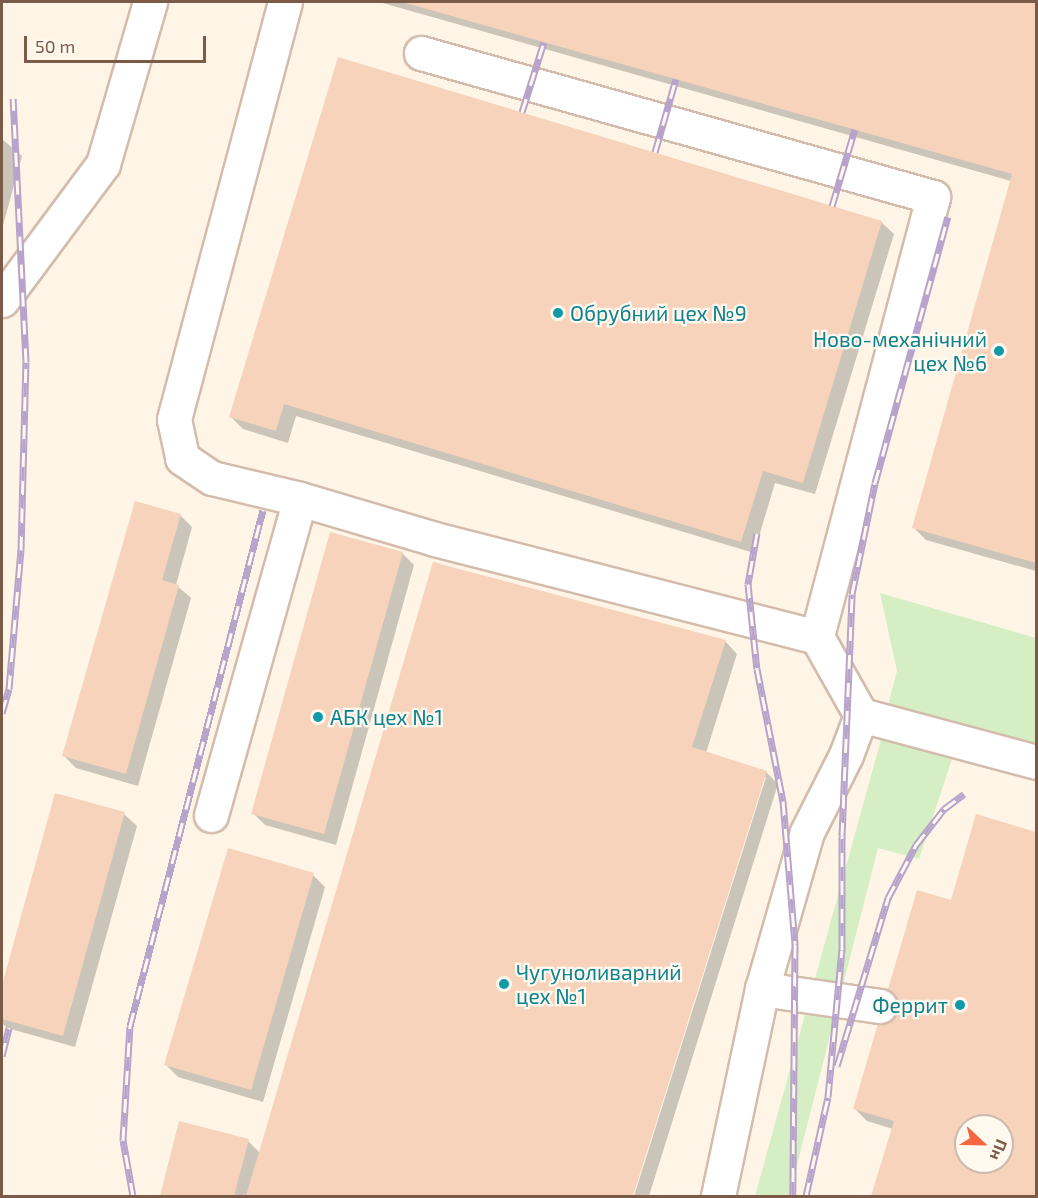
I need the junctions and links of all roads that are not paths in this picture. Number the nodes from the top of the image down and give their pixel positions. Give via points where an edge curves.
1 (150, 2) edge
2 (285, 2) edge
3 (421, 53) dead end
4 (2, 300) edge
5 (300, 498) junction
6 (817, 637) junction
7 (861, 715) junction
8 (1036, 762) edge
9 (211, 814) dead end
10 (762, 989) junction
11 (880, 1006) dead end
12 (718, 1197) edge

1 - 4 lane via 103,164
2 - 5 lane via 174,419 182,458 212,478
3 - 6 lane via 933,197
5 - 6 lane via 435,539
5 - 9 lane
6 - 7 lane
7 - 8 lane
7 - 10 lane via 846,755 807,832
10 - 11 lane
10 - 12 lane

